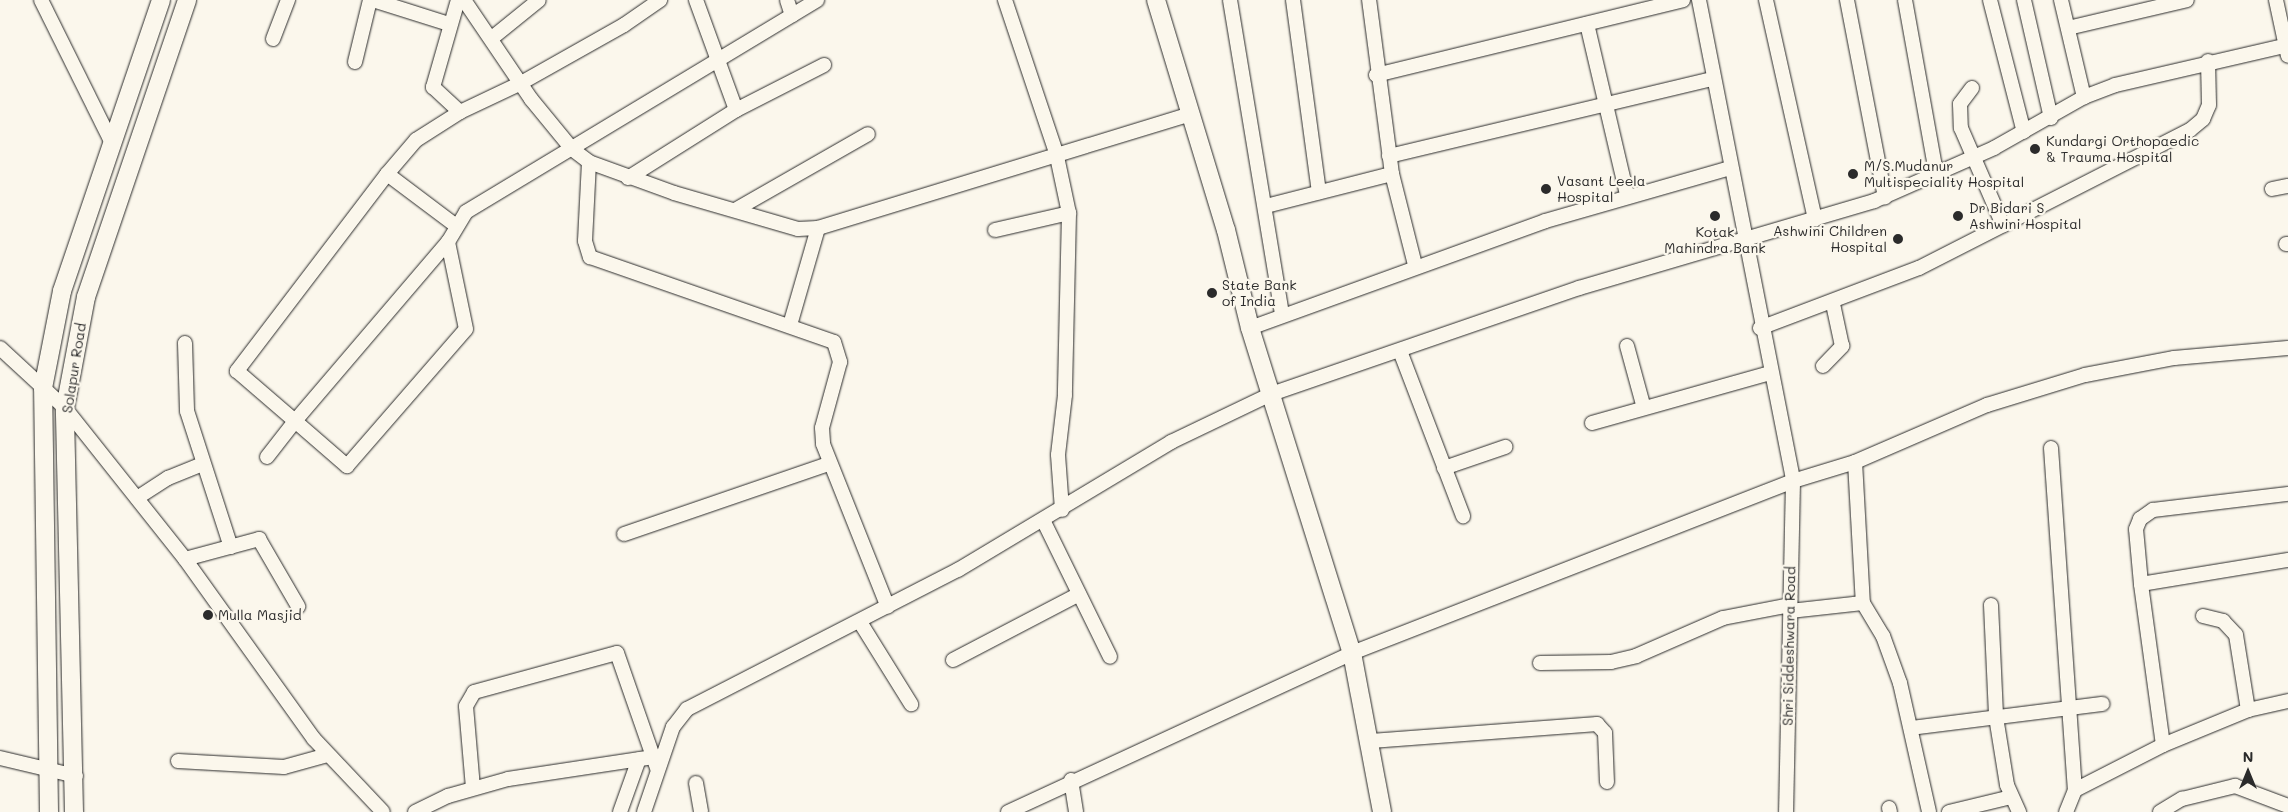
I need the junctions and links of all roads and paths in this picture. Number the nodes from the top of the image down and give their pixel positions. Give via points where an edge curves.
1 (41, 0) edge
2 (161, 0) edge
3 (188, 0) edge
4 (288, 0) edge
5 (371, 0) edge
6 (458, 0) edge
7 (464, 0) edge
8 (539, 0) edge
9 (660, 0) edge
10 (696, 0) edge
11 (787, 0) edge
12 (817, 0) edge
13 (1005, 0) edge
14 (1156, 0) edge
15 (1230, 0) edge
16 (1293, 0) edge
17 (1368, 0) edge
18 (1683, 0) edge
19 (1699, 0) edge
20 (1766, 0) edge
21 (1847, 0) edge
22 (1905, 0) edge
23 (1990, 0) edge
24 (2024, 0) edge
25 (2061, 0) edge
26 (2187, 0) edge
27 (2276, 0) edge
28 (792, 15) junction
29 (449, 24) junction
30 (1587, 24) junction
31 (2068, 28) junction
32 (492, 38) junction
33 (273, 39) dead end
34 (2287, 49) edge
35 (715, 59) junction
36 (2208, 61) junction
37 (355, 62) dead end
38 (824, 65) dead end
39 (1376, 75) junction
40 (1712, 79) junction
41 (521, 83) junction
42 (1972, 88) dead end
43 (2084, 97) junction
44 (1606, 105) junction
45 (736, 110) junction
46 (460, 112) junction
47 (1190, 114) junction
48 (2051, 118) junction
49 (2024, 132) junction
50 (868, 134) dead end
51 (112, 143) junction
52 (572, 149) junction
53 (1056, 152) junction
54 (1389, 156) junction
55 (1971, 158) junction
56 (590, 162) junction
57 (1730, 168) junction
58 (1936, 173) junction
59 (386, 174) junction
60 (1392, 174) junction
61 (628, 178) junction
62 (2288, 186) edge
63 (2272, 189) dead end
64 (1319, 192) junction
65 (1627, 195) junction
66 (1884, 197) junction
67 (1266, 206) junction
68 (735, 210) junction
69 (1069, 213) junction
70 (1815, 220) junction
71 (454, 225) junction
72 (2003, 225) junction
73 (818, 228) junction
74 (995, 230) dead end
75 (1743, 240) junction
76 (448, 242) junction
77 (1415, 265) junction
78 (1833, 304) junction
79 (1282, 315) junction
80 (790, 325) junction
81 (1250, 328) junction
82 (1760, 328) junction
83 (184, 343) dead end
84 (1627, 346) dead end
85 (0, 348) edge
86 (2288, 348) edge
87 (1400, 351) junction
88 (1823, 366) dead end
89 (1770, 373) junction
90 (43, 388) junction
91 (1270, 394) junction
92 (65, 408) junction
93 (1644, 408) junction
94 (295, 421) junction
95 (1592, 423) dead end
96 (1504, 447) dead end
97 (2051, 448) dead end
98 (267, 457) dead end
99 (1855, 462) junction
100 (203, 464) junction
101 (829, 464) junction
102 (1444, 468) junction
103 (1793, 481) junction
104 (2288, 494) edge
105 (137, 498) junction
106 (1062, 510) junction
107 (1463, 516) dead end
108 (1044, 522) junction
109 (624, 534) dead end
110 (231, 547) junction
111 (185, 559) junction
112 (2288, 560) edge
113 (2141, 584) junction
114 (1079, 594) junction
115 (1863, 603) junction
116 (1991, 605) dead end
117 (298, 606) dead end
118 (888, 607) junction
119 (1790, 608) junction
120 (2203, 616) dead end
121 (860, 622) junction
122 (1352, 653) junction
123 (1110, 657) dead end
124 (953, 660) dead end
125 (1540, 663) dead end
126 (2288, 701) edge
127 (911, 704) dead end
128 (2102, 704) dead end
129 (2070, 708) junction
130 (2248, 710) junction
131 (1996, 717) junction
132 (1911, 728) junction
133 (1371, 741) junction
134 (2163, 745) junction
135 (328, 755) junction
136 (0, 758) edge
137 (639, 759) junction
138 (178, 761) dead end
139 (655, 763) junction
140 (51, 773) junction
141 (76, 776) junction
142 (1071, 780) junction
143 (1608, 782) dead end
144 (696, 783) dead end
145 (473, 788) junction
146 (2075, 790) junction
147 (2011, 797) junction
148 (2288, 806) edge
149 (49, 812) edge
150 (74, 812) edge
151 (383, 812) edge
152 (415, 812) edge
153 (620, 812) edge
154 (644, 812) edge
155 (702, 812) edge
156 (1008, 812) edge
157 (1076, 812) edge
158 (1382, 812) edge
159 (1786, 812) edge
160 (1929, 812) edge
161 (1949, 812) edge
162 (2019, 812) edge
163 (2066, 812) edge
164 (2160, 812) edge

1 - 51 street
2 - 51 main road, Solapur Road
3 - 92 main road, Solapur Road via 86,297
4 - 33 street
5 - 29 street
5 - 37 street
6 - 29 street
7 - 32 street
8 - 32 street
9 - 41 street via 624,26
10 - 35 street
11 - 28 street
12 - 28 street
13 - 53 street
14 - 47 main road
15 - 67 street
16 - 64 street
17 - 39 street
18 - 30 street
19 - 40 street, Shri Siddeshwara Road
20 - 70 street
21 - 66 street
22 - 58 street
23 - 49 street
24 - 48 street
25 - 31 street
26 - 31 street
27 - 34 street
28 - 35 street
29 - 46 street via 434,87
30 - 39 street
30 - 44 street
31 - 43 street
32 - 41 street
34 - 36 street
35 - 45 street
35 - 52 street
36 - 43 street via 2154,73
36 - 72 street via 2208,105 2203,119 2190,130
38 - 45 street
39 - 54 street
40 - 44 street
40 - 57 street, Shri Siddeshwara Road
41 - 46 street
41 - 52 street
42 - 55 street via 1962,99 1959,115
43 - 48 street
44 - 54 street
44 - 65 street
45 - 61 street
46 - 59 street via 416,140
47 - 53 street
47 - 81 main road
48 - 49 street
49 - 55 street
50 - 68 street
51 - 90 main road, Solapur Road via 62,291
52 - 56 street
52 - 71 street via 473,207
53 - 69 street
53 - 73 street
54 - 60 street
55 - 58 street
55 - 72 street
56 - 61 street
56 - 80 street via 585,241 590,258
57 - 65 street
57 - 75 street, Shri Siddeshwara Road
58 - 66 street
59 - 71 street
59 - 94 street via 237,371
60 - 64 street
60 - 77 street
61 - 68 street
62 - 63 street
64 - 67 street
65 - 77 street
66 - 70 street
67 - 79 street
68 - 73 street via 798,229
69 - 74 street
69 - 106 street via 1065,394 1058,455
70 - 75 street
71 - 76 street
72 - 78 street via 1919,268
73 - 80 street
75 - 82 street, Shri Siddeshwara Road
75 - 87 street via 1579,288
76 - 94 street
76 - 94 street via 466,329 347,466
77 - 79 street
78 - 82 street
78 - 88 street via 1842,346
79 - 81 street
80 - 101 street via 826,336 838,350 840,362 822,428
81 - 91 main road
82 - 89 street, Shri Siddeshwara Road
83 - 100 street via 187,411
84 - 93 street
85 - 90 street
86 - 99 street via 2174,358 2085,375 1987,405
87 - 91 street
87 - 102 street
89 - 93 street
89 - 103 street, Shri Siddeshwara Road
90 - 92 street
90 - 140 main road, Solapur Road
91 - 106 street via 1171,442
91 - 122 main road
92 - 105 street
92 - 141 main road, Solapur Road
93 - 95 street
94 - 98 street
96 - 102 street
97 - 129 street
99 - 103 street
99 - 115 street
100 - 105 street via 168,478
100 - 110 street
101 - 109 street
101 - 118 street
102 - 107 street
103 - 119 street, Shri Siddeshwara Road
103 - 122 street
104 - 113 street via 2145,514 2136,529
105 - 111 street
106 - 108 street
108 - 114 street
108 - 118 street
110 - 111 street
110 - 117 street via 259,539
111 - 135 street
112 - 113 street
113 - 134 street
114 - 123 street
114 - 124 street
115 - 119 street
115 - 132 street via 1883,636
116 - 131 street
118 - 121 street
119 - 125 street via 1723,618 1636,656 1611,662
119 - 159 street, Shri Siddeshwara Road
120 - 130 street via 2223,621 2236,635
121 - 127 street
121 - 139 street via 687,709 673,727
122 - 133 main road
122 - 142 street
126 - 130 street
128 - 129 street
129 - 131 street
129 - 146 street
130 - 134 street
131 - 132 street
131 - 147 street
132 - 160 street
133 - 143 street via 1597,724 1605,734
133 - 158 main road
134 - 146 street
135 - 138 street via 284,767
135 - 151 street
136 - 140 street
137 - 139 street
137 - 145 street
137 - 153 street
139 - 145 street via 617,653 474,692 466,706
139 - 154 street
140 - 141 street
140 - 149 main road, Solapur Road
141 - 150 main road, Solapur Road
142 - 156 street
142 - 157 street
144 - 155 street
145 - 152 street
146 - 163 street
147 - 161 street
147 - 162 street
148 - 164 street via 2236,786 2182,799

